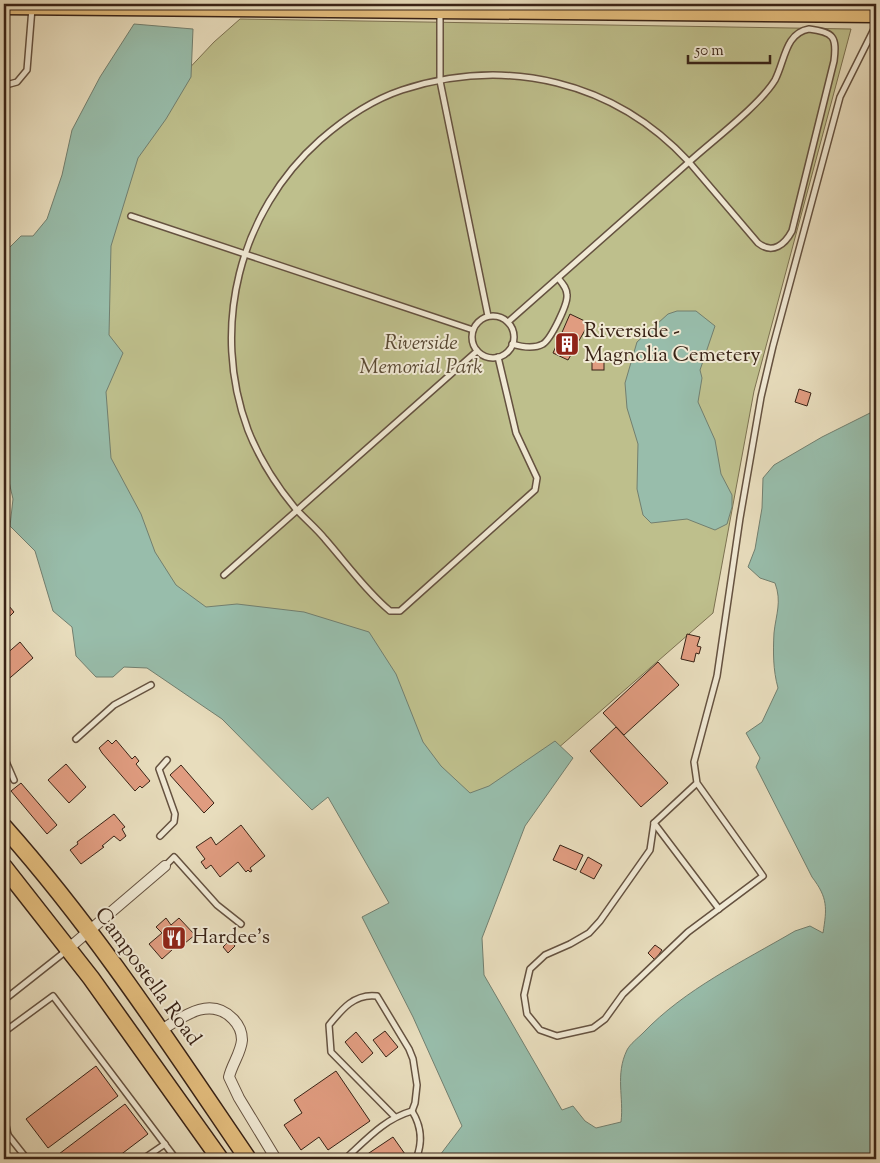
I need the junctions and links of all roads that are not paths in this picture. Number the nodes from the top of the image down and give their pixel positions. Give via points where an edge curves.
1 (32, 4) edge
2 (4, 6) edge
3 (363, 7) edge
4 (491, 7) edge
5 (618, 8) edge
6 (440, 11) junction
7 (876, 14) edge
8 (876, 25) edge
9 (440, 81) junction
10 (6, 85) dead end
11 (689, 162) junction
12 (131, 216) dead end
13 (244, 254) junction
14 (558, 278) junction
15 (488, 316) junction
16 (508, 322) junction
17 (472, 330) junction
18 (512, 344) junction
19 (477, 350) junction
20 (498, 357) junction
21 (297, 511) junction
22 (224, 575) dead end
23 (151, 685) dead end
24 (76, 740) dead end
25 (4, 757) edge
26 (167, 760) dead end
27 (14, 780) dead end
28 (698, 783) junction
29 (654, 823) junction
30 (4, 826) edge
31 (160, 836) dead end
32 (165, 866) joint
33 (4, 867) edge
34 (719, 909) junction
35 (241, 924) dead end
36 (89, 931) junction
37 (69, 948) junction
38 (4, 1000) edge
39 (160, 1031) junction
40 (4, 1032) edge
41 (412, 1111) junction
42 (4, 1116) edge
43 (394, 1116) junction
44 (8, 1135) junction
45 (4, 1142) edge
46 (165, 1144) junction
47 (27, 1159) edge
48 (143, 1159) edge
49 (176, 1159) edge
50 (220, 1159) edge
51 (248, 1159) edge
52 (276, 1159) edge
53 (345, 1159) edge
54 (416, 1159) edge

1 - 2 main road
1 - 3 main road
1 - 10 lane via 27,70 17,82
3 - 6 main road
4 - 5 main road
4 - 6 main road
5 - 7 main road
6 - 9 lane
8 - 28 lane via 840,97 763,388 717,676 694,762
9 - 11 lane via 497,75 565,84 637,117
9 - 13 lane via 401,90 378,101 351,116 323,138 300,159 276,190 262,212
9 - 15 lane
11 - 11 lane via 763,95 782,67 796,32 820,30 834,39 834,61 792,231 786,241 773,249 761,246
11 - 14 lane
12 - 13 lane
13 - 17 lane
13 - 21 lane via 235,292 231,348 239,400 258,453
14 - 16 lane
14 - 18 lane via 568,293 551,336 542,345
15 - 16 lane
15 - 17 lane
16 - 18 lane via 514,333
17 - 19 lane
18 - 20 lane
19 - 20 lane via 486,357
19 - 21 lane
20 - 21 lane via 516,433 537,478 536,490 400,611 388,609
21 - 22 lane
23 - 24 lane via 114,705
25 - 27 lane
26 - 31 lane via 159,769 174,822
28 - 29 lane
28 - 34 lane via 763,876
29 - 34 lane
29 - 34 lane via 650,850 600,921 589,933 545,955 530,969 524,995 527,1014 540,1030 556,1036 593,1028 605,1019 623,994 651,966
30 - 36 main road, Campostella Road
32 - 35 lane via 174,857 217,905
32 - 36 street
33 - 37 main road
36 - 37 street
36 - 39 main road, Campostella Road
37 - 38 lane
37 - 50 main road
39 - 51 main road, Campostella Road
39 - 52 street via 187,1014 210,1007 222,1010 237,1023 242,1040 230,1076 238,1098
40 - 46 lane via 53,996
41 - 43 lane
41 - 43 lane via 417,1085 409,1049 377,996 367,995 348,1005 329,1025 331,1052
41 - 54 lane via 421,1132 421,1146
42 - 44 lane
43 - 53 lane
44 - 45 lane
44 - 47 lane
46 - 48 lane
46 - 49 lane

